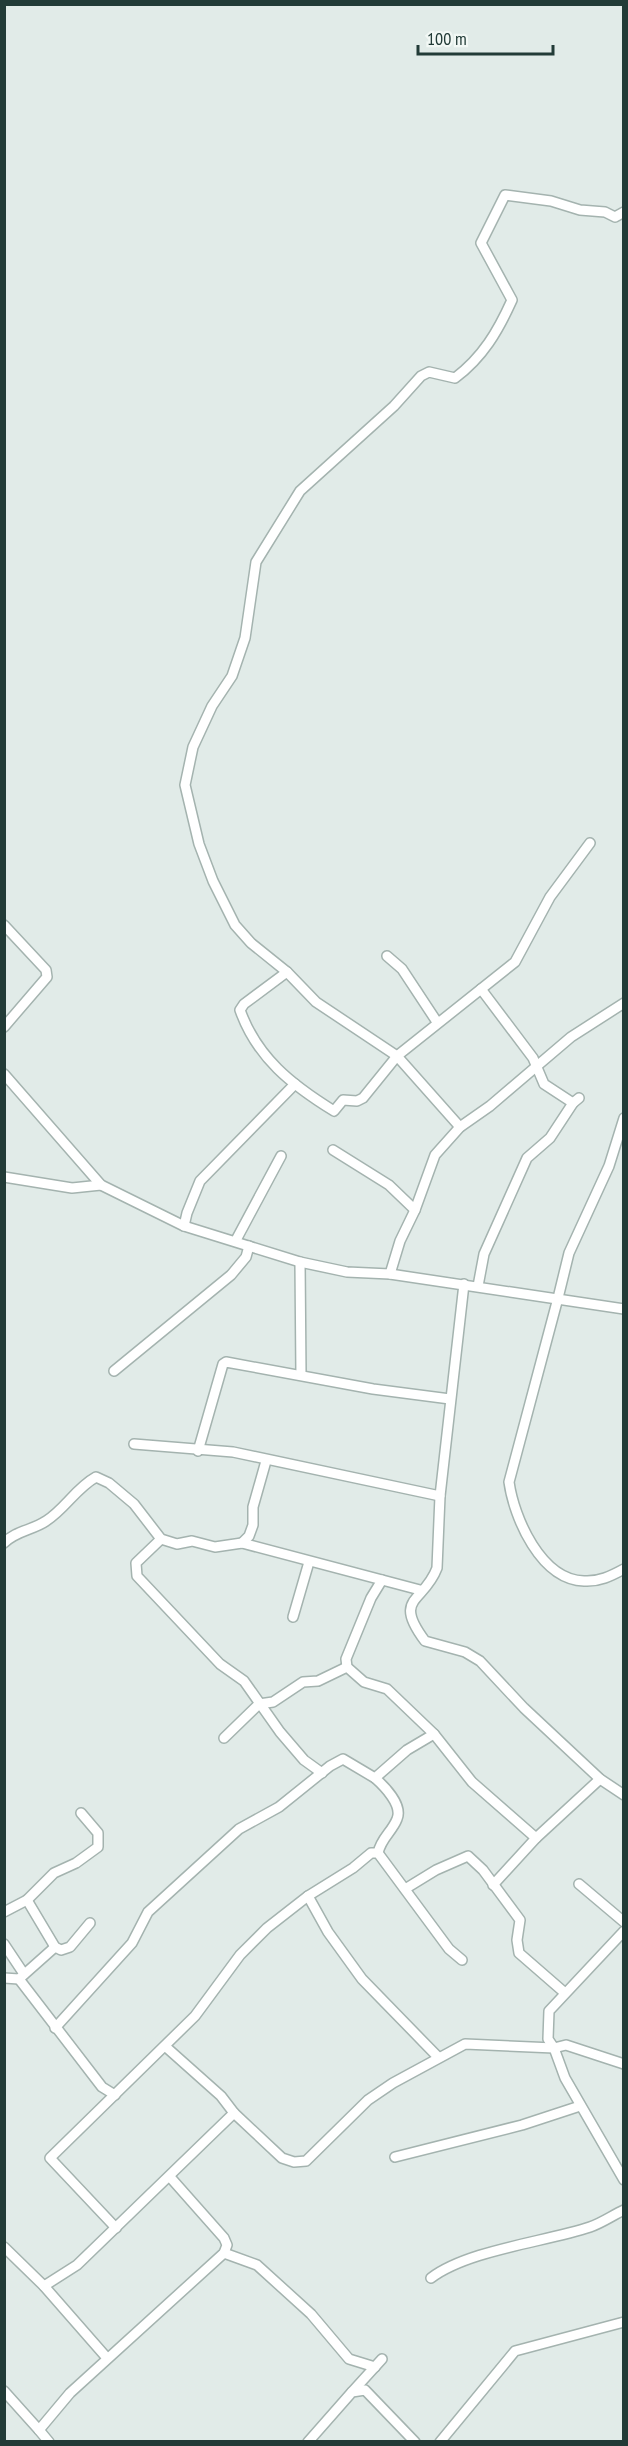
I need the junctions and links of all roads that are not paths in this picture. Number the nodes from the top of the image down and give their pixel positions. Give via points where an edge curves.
1 (624, 212) edge
2 (590, 843) dead end
3 (4, 925) edge
4 (387, 956) dead end
5 (287, 972) junction
6 (481, 989) junction
7 (624, 1003) edge
8 (437, 1022) junction
9 (4, 1027) edge
10 (397, 1056) junction
11 (537, 1068) junction
12 (4, 1074) edge
13 (295, 1084) junction
14 (624, 1118) edge
15 (460, 1127) junction
16 (333, 1150) dead end
17 (281, 1156) dead end
18 (4, 1177) edge
19 (100, 1185) junction
20 (415, 1210) junction
21 (184, 1226) junction
22 (236, 1240) junction
23 (249, 1246) junction
24 (300, 1262) junction
25 (390, 1274) junction
26 (464, 1284) junction
27 (478, 1286) junction
28 (558, 1298) junction
29 (624, 1309) edge
30 (114, 1371) dead end
31 (301, 1375) junction
32 (450, 1399) junction
33 (134, 1444) dead end
34 (198, 1451) junction
35 (266, 1461) junction
36 (440, 1496) junction
37 (160, 1539) junction
38 (4, 1543) edge
39 (242, 1543) junction
40 (309, 1562) junction
41 (624, 1569) edge
42 (382, 1580) junction
43 (420, 1590) junction
44 (293, 1617) dead end
45 (347, 1667) junction
46 (259, 1704) junction
47 (434, 1734) junction
48 (224, 1738) dead end
49 (322, 1773) junction
50 (375, 1778) junction
51 (600, 1779) junction
52 (624, 1795) edge
53 (81, 1813) dead end
54 (536, 1838) junction
55 (378, 1853) junction
56 (579, 1884) dead end
57 (493, 1885) junction
58 (405, 1889) junction
59 (308, 1896) junction
60 (27, 1899) junction
61 (4, 1912) edge
62 (624, 1922) edge
63 (90, 1923) dead end
64 (624, 1931) edge
65 (4, 1944) edge
66 (55, 1947) junction
67 (462, 1960) dead end
68 (22, 1976) junction
69 (4, 1978) edge
70 (566, 1993) junction
71 (55, 2028) junction
72 (166, 2047) junction
73 (554, 2048) junction
74 (438, 2057) junction
75 (624, 2064) edge
76 (115, 2095) junction
77 (580, 2106) junction
78 (234, 2114) junction
79 (395, 2157) dead end
80 (170, 2177) junction
81 (624, 2180) edge
82 (624, 2210) edge
83 (116, 2228) junction
84 (4, 2247) edge
85 (224, 2253) junction
86 (431, 2278) dead end
87 (44, 2286) junction
88 (624, 2322) edge
89 (107, 2358) junction
90 (4, 2391) edge
91 (352, 2392) junction
92 (39, 2430) junction
93 (49, 2442) edge
94 (308, 2442) edge
95 (415, 2442) edge
96 (440, 2442) edge

1 - 5 street via 615,217 551,201 505,195 480,243 512,300 490,344 455,378 429,372 414,382 394,406 300,491 256,562 245,638 232,676 212,706 193,747 185,785 199,844 236,925 250,943
2 - 6 street via 550,897 515,962
3 - 9 street via 46,970 47,977
4 - 8 street via 402,969
5 - 10 street via 316,1002
5 - 13 street via 240,1010 261,1054
6 - 8 street
6 - 11 street
7 - 11 street via 571,1037
8 - 10 street
10 - 13 street via 363,1098 343,1100 334,1111
10 - 15 street
11 - 15 street
11 - 27 street via 544,1084 576,1101 550,1138 527,1158 484,1254
12 - 19 street
13 - 21 street via 200,1181
14 - 28 street via 609,1166 569,1253
15 - 20 street via 435,1155
16 - 20 street via 389,1185
17 - 22 street
18 - 19 street via 72,1188
19 - 21 street
20 - 25 street
21 - 22 street
22 - 23 street
23 - 24 street
23 - 30 street via 246,1257 231,1275
24 - 25 street via 346,1272
24 - 31 street
25 - 26 street
26 - 27 street
26 - 32 street
27 - 28 street
28 - 29 street
28 - 41 street via 509,1482 512,1504 540,1555 562,1574 573,1580 600,1580
31 - 32 street
31 - 34 street via 224,1362
32 - 36 street
33 - 34 street
34 - 35 street via 233,1452
35 - 36 street via 302,1465
35 - 39 street via 253,1507 253,1525
36 - 43 street via 437,1568
37 - 38 street via 134,1504 96,1477 44,1523
37 - 39 street via 215,1547
37 - 46 street via 136,1563 137,1576 220,1664 244,1682
39 - 40 street
40 - 42 street
40 - 44 street
42 - 43 street
42 - 45 street via 350,1648
43 - 51 street via 411,1604 410,1615 425,1641 465,1652 480,1661
45 - 46 street via 318,1681 303,1682 273,1702
45 - 47 street via 364,1682 387,1689
46 - 48 street
46 - 49 street via 304,1760
47 - 50 street via 406,1750
47 - 54 street via 472,1782
49 - 50 street via 343,1760
49 - 71 street via 279,1807 239,1828 148,1912 132,1943
50 - 55 street via 398,1811 398,1819 380,1842
51 - 52 street
51 - 54 street
53 - 60 street via 98,1833 98,1847 54,1873
54 - 57 street
55 - 58 street
55 - 59 street via 371,1853
56 - 62 street
57 - 58 street via 468,1856
57 - 70 street via 520,1920 519,1953
58 - 67 street via 449,1949
59 - 72 street via 240,1955 195,2016
59 - 74 street via 362,1979
60 - 61 street
60 - 66 street
63 - 66 street via 70,1947
64 - 70 street
65 - 68 street
66 - 68 street
68 - 69 street
68 - 71 street
70 - 73 street via 549,2011 548,2039
71 - 76 street via 107,2093
72 - 76 street
72 - 78 street via 221,2096
73 - 74 street via 465,2044
73 - 75 street via 566,2045
73 - 77 street
74 - 78 street via 368,2100 306,2161 282,2158
76 - 83 street via 50,2158
77 - 79 street
77 - 81 street
78 - 80 street
80 - 83 street
80 - 85 street via 224,2238
82 - 86 street via 591,2226 441,2270
83 - 87 street via 77,2265
84 - 87 street
85 - 89 street
85 - 91 street via 257,2265 311,2314 349,2359 378,2363
87 - 89 street
88 - 96 street via 515,2351
89 - 92 street
90 - 92 street
91 - 94 street
91 - 95 street via 365,2390
92 - 93 street

